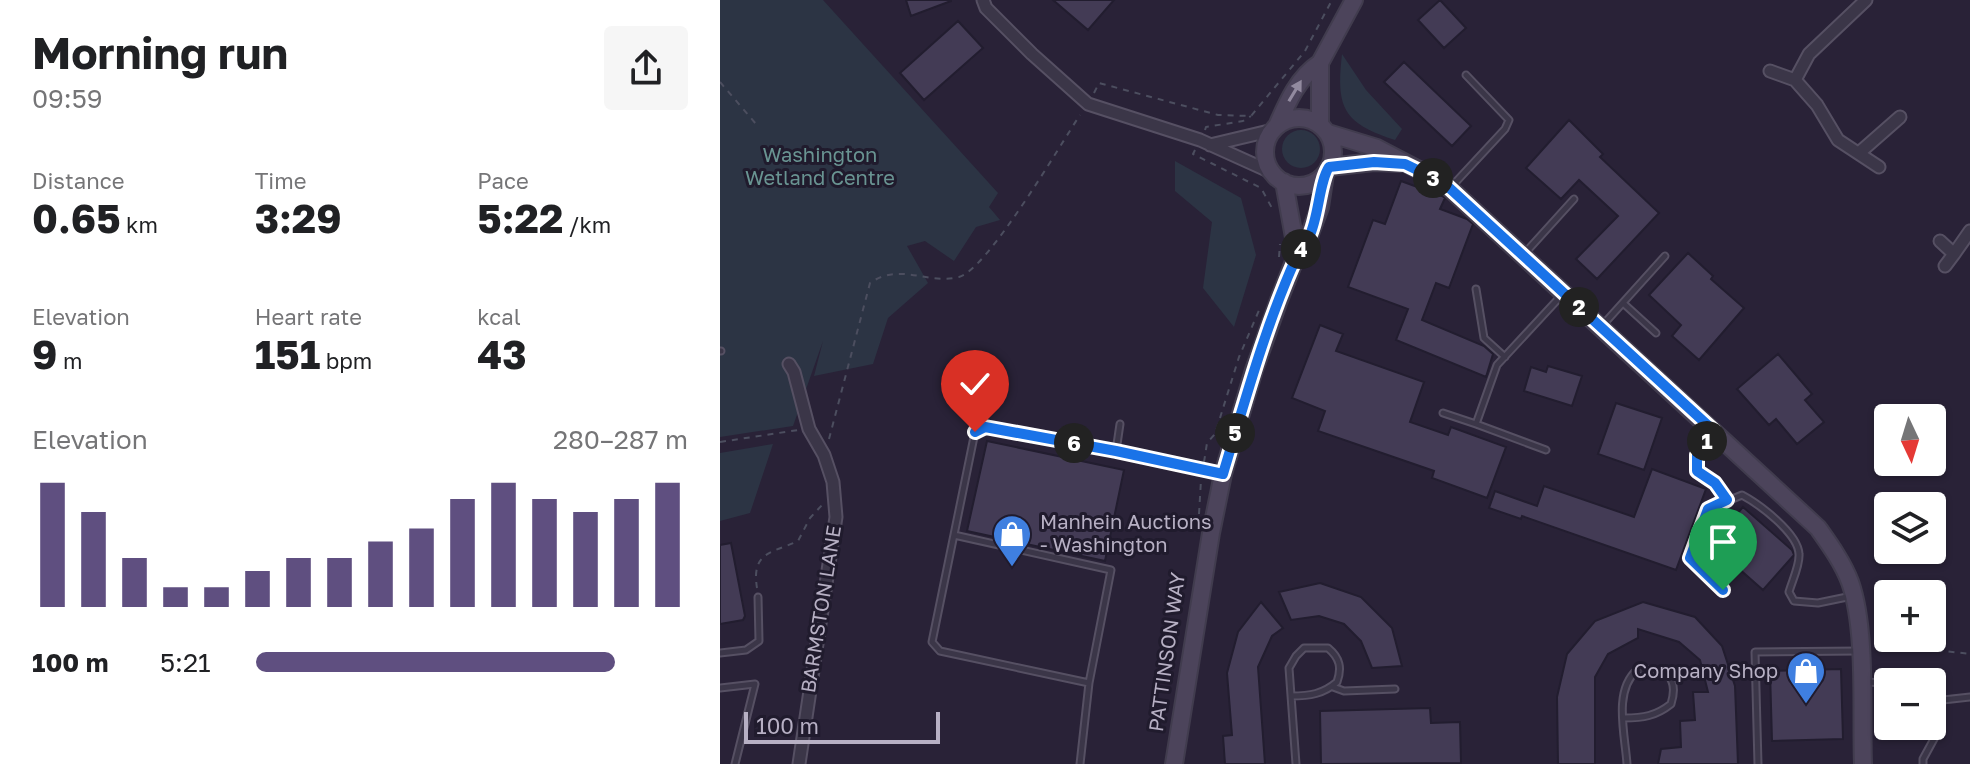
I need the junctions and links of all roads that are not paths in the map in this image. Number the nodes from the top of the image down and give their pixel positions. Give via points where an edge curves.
1 (983, 0) edge
2 (1354, 0) edge
3 (1866, 0) edge
4 (1320, 63) junction
5 (1770, 71) dead end
6 (1466, 75) dead end
7 (1795, 80) junction
8 (1900, 117) dead end
9 (1275, 128) junction
10 (1324, 129) junction
11 (1205, 143) junction
12 (1859, 153) junction
13 (1405, 164) junction
14 (1879, 167) dead end
15 (1327, 171) junction
16 (1278, 177) junction
17 (1450, 188) junction
18 (1574, 199) dead end
19 (1970, 231) edge
20 (1940, 241) dead end
21 (1297, 254) junction
22 (1954, 254) junction
23 (1523, 256) junction
24 (1665, 256) dead end
25 (1945, 266) dead end
26 (1476, 289) dead end
27 (1564, 293) junction
28 (1623, 303) junction
29 (1601, 327) junction
30 (1656, 333) dead end
31 (1505, 357) junction
32 (789, 364) dead end
33 (1443, 413) dead end
34 (1120, 424) dead end
35 (1476, 424) junction
36 (1714, 431) junction
37 (1546, 450) dead end
38 (1116, 451) junction
39 (1223, 474) junction
40 (1727, 500) junction
41 (954, 535) junction
42 (1723, 590) dead end
43 (1853, 596) junction
44 (758, 597) road end
45 (1860, 647) junction
46 (720, 653) edge
47 (1860, 682) junction
48 (1874, 682) edge
49 (1089, 683) junction
50 (1333, 686) junction
51 (720, 688) edge
52 (1395, 689) dead end
53 (1291, 696) junction
54 (1970, 697) edge
55 (1946, 699) edge
56 (1624, 718) junction
57 (1933, 740) edge
58 (735, 764) edge
59 (799, 764) edge
60 (1080, 764) edge
61 (1174, 764) edge
62 (1296, 764) edge
63 (1627, 764) edge
64 (1758, 764) edge
65 (1863, 764) edge
66 (1923, 764) edge

1 - 11 street via 1088,104
2 - 4 street
3 - 7 street via 1809,54
9 -> 4 street via 1308,71
4 - 10 street
5 - 7 street
6 - 17 lane via 1509,120
7 - 12 street via 1838,140
8 - 12 street
9 - 10 street via 1298,118
9 - 11 street
9 - 16 street via 1265,151
10 - 13 street
10 - 15 street via 1333,150
11 - 16 street
12 - 14 street
13 - 15 street via 1374,162
13 - 17 street
15 - 16 street via 1306,185
15 - 21 street via 1320,207
16 - 21 street
17 - 23 street
18 - 23 lane
19 - 22 street
20 - 22 street
21 - 39 street
22 - 25 street
23 - 27 street
24 - 28 lane
26 - 31 lane via 1484,338
27 - 29 street
27 - 31 lane
28 - 29 lane
28 - 30 lane
29 - 36 street
31 - 35 lane via 1497,365
32 - 59 street, BARMSTON LANE via 833,482 836,517
33 - 35 lane
34 - 38 lane
35 - 37 lane
36 - 40 lane via 1697,455 1697,471
36 - 43 street via 1818,528 1837,556
38 - 39 lane
38 - 41 lane via 980,428
39 - 61 street
40 - 42 lane via 1708,509 1690,558
40 - 43 lane via 1742,495 1758,503 1793,538 1799,555 1789,592 1794,601 1818,603
41 - 49 lane via 932,642 940,651
41 - 49 lane via 1111,570
43 - 45 street
44 - 46 lane via 759,641 746,650
45 - 47 street
45 - 64 lane via 1755,652
47 - 48 lane
47 - 65 street
49 - 60 lane
50 - 52 lane via 1344,691
50 - 53 lane via 1312,696
50 - 53 lane via 1341,673 1335,654 1328,648 1304,648 1289,668
51 - 58 lane via 755,684
53 - 62 lane
54 - 55 lane
56 - 56 lane via 1623,690 1629,677 1649,668 1669,675 1671,704 1645,718
56 - 63 lane
57 - 66 lane

